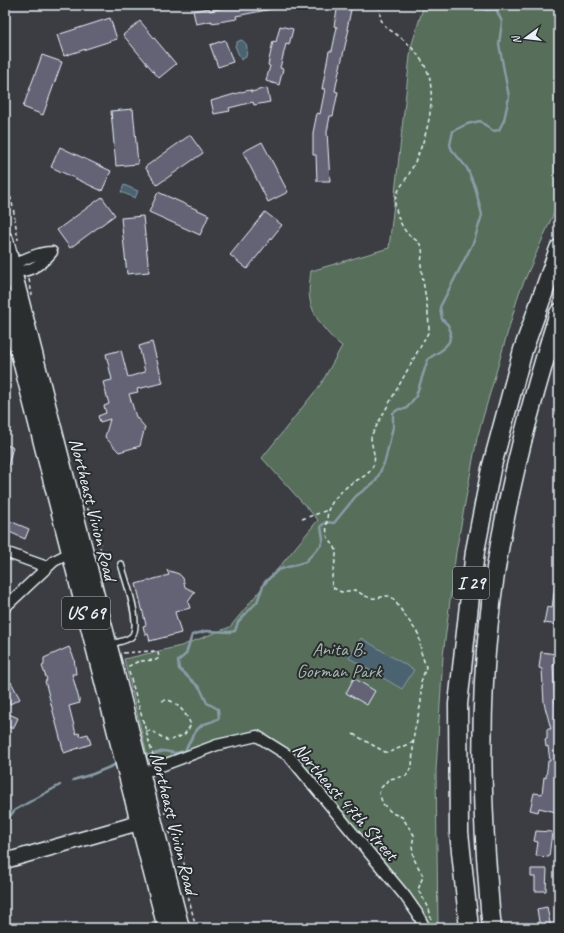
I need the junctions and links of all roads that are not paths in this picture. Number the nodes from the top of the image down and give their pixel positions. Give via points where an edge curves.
1 (5, 240) edge
2 (559, 249) edge
3 (9, 270) edge
4 (5, 298) edge
5 (559, 313) edge
6 (16, 339) junction
7 (33, 350) junction
8 (77, 551) junction
9 (5, 552) edge
10 (121, 564) dead end
11 (47, 567) junction
12 (5, 607) edge
13 (108, 647) junction
14 (135, 776) junction
15 (153, 819) junction
16 (5, 861) edge
17 (428, 925) edge
18 (166, 928) edge
19 (181, 928) edge
20 (468, 928) edge
21 (492, 928) edge

1 - 3 main road, Northeast Vivion Road / US 69
2 - 20 highway, I 29 via 523,350 491,469 475,552 458,704 459,832
3 - 7 main road, Northeast Vivion Road / US 69
4 - 6 main road, Northeast Vivion Road / US 69
5 - 21 highway, I 29 via 540,371 518,457 500,545 489,621 482,709 482,763
6 - 7 main road
6 - 8 main road, Northeast Vivion Road / US 69
7 - 8 main road, Northeast Vivion Road / US 69
8 - 11 street
8 - 13 main road, Northeast Vivion Road / US 69
9 - 11 street
10 - 13 lane via 136,621 135,631 128,639
11 - 12 street
13 - 14 main road, Northeast Vivion Road / US 69
14 - 15 main road, Northeast Vivion Road / US 69
14 - 17 street, Northeast 47th Street via 156,765 217,745 257,736 289,756
15 - 16 street
15 - 18 main road, Northeast Vivion Road / US 69
15 - 19 main road, Northeast Vivion Road / US 69

